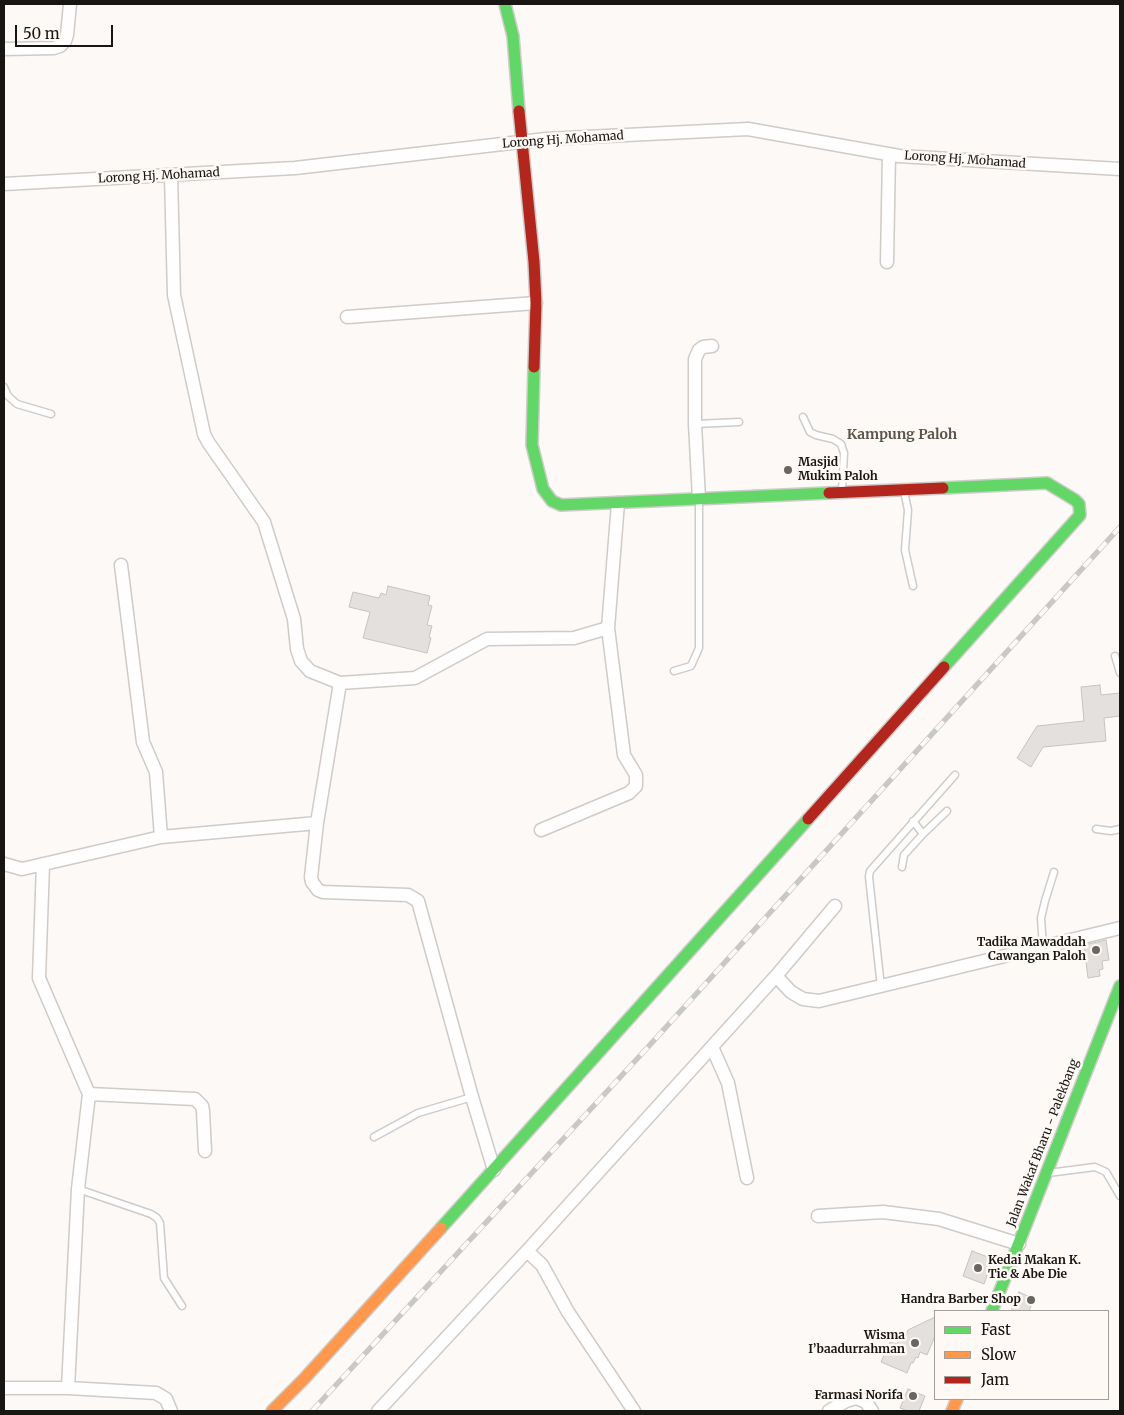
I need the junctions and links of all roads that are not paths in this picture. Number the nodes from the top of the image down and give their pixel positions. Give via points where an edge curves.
1 (70, 4) edge
2 (505, 4) edge
3 (4, 49) edge
4 (521, 142) junction
5 (889, 154) junction
6 (1120, 169) edge
7 (171, 175) junction
8 (4, 184) edge
9 (887, 262) dead end
10 (536, 303) junction
11 (347, 317) dead end
12 (712, 346) dead end
13 (4, 388) edge
14 (51, 414) dead end
15 (802, 417) dead end
16 (739, 422) dead end
17 (695, 424) junction
18 (904, 489) junction
19 (842, 492) junction
20 (699, 499) junction
21 (618, 503) junction
22 (120, 565) dead end
23 (912, 586) dead end
24 (608, 628) junction
25 (1115, 656) dead end
26 (674, 671) dead end
27 (1120, 673) edge
28 (340, 683) junction
29 (955, 775) dead end
30 (947, 811) dead end
31 (913, 821) junction
32 (317, 823) junction
33 (1096, 829) dead end
34 (1120, 829) edge
35 (541, 830) dead end
36 (923, 834) junction
37 (161, 837) junction
38 (4, 864) edge
39 (43, 864) junction
40 (902, 868) dead end
41 (1054, 872) dead end
42 (835, 906) dead end
43 (1120, 928) edge
44 (1043, 947) junction
45 (776, 976) junction
46 (1120, 986) edge
47 (881, 987) junction
48 (712, 1048) junction
49 (89, 1094) junction
50 (472, 1097) junction
51 (374, 1137) dead end
52 (206, 1151) dead end
53 (494, 1170) junction
54 (1046, 1173) junction
55 (747, 1178) dead end
56 (78, 1189) junction
57 (1120, 1196) edge
58 (818, 1216) dead end
59 (1019, 1244) junction
60 (527, 1251) junction
61 (182, 1306) dead end
62 (992, 1310) edge
63 (4, 1388) edge
64 (68, 1388) junction
65 (171, 1411) edge
66 (272, 1411) edge
67 (378, 1411) edge
68 (634, 1411) edge
69 (829, 1411) edge
70 (872, 1411) edge

1 - 3 street via 67,35 60,46
2 - 4 street via 512,36
4 - 5 street, Lorong Hj. Mohamad via 748,129
4 - 7 street, Lorong Hj. Mohamad via 295,168
4 - 10 street
5 - 6 street, Lorong Hj. Mohamad
5 - 9 street
7 - 8 street, Lorong Hj. Mohamad
7 - 28 street via 174,295 204,434 264,522 294,619 301,662 316,674
10 - 11 street
10 - 21 street via 532,445 543,489 552,501 561,504
12 - 17 street via 703,347 696,354
13 - 14 lane via 18,404
15 - 19 lane via 810,432 841,444 844,453
16 - 17 lane
17 - 20 street
18 - 19 street
18 - 23 lane via 908,508 905,550
18 - 53 street via 1047,483 1075,500 1081,510 1077,520
19 - 20 street
20 - 21 street
20 - 26 lane via 699,648 691,666
21 - 24 street
22 - 37 street via 144,742 156,772
24 - 28 street via 574,638 490,639 415,678
24 - 35 street via 624,755 636,775 636,786 629,793
25 - 27 lane
28 - 32 street
29 - 31 lane
30 - 36 lane
31 - 36 lane
31 - 47 lane via 869,874
32 - 37 street
32 - 50 street via 311,877 318,890 408,895 418,901
33 - 34 lane
36 - 40 lane via 904,855
37 - 39 street
38 - 39 street via 22,869
39 - 49 street via 39,978
41 - 44 lane via 1041,918
42 - 45 street
43 - 44 street
44 - 47 street
45 - 47 street via 790,992 803,999 820,1000
45 - 48 street
46 - 54 street, Jalan Wakaf Bharu - Palekbang
48 - 55 street via 728,1083
48 - 60 street
49 - 52 street via 195,1099 202,1106
49 - 56 street
50 - 51 lane via 418,1113
50 - 53 street
53 - 66 street
54 - 57 lane via 1096,1167 1106,1172
54 - 59 street, Jalan Wakaf Bharu - Palekbang
56 - 61 lane via 156,1218 160,1224 164,1278
56 - 64 street
58 - 59 street via 883,1212 938,1219
59 - 62 street, Jalan Wakaf Bharu - Palekbang
60 - 67 street
60 - 68 street via 542,1265 568,1312
63 - 64 street
64 - 65 street via 156,1393 166,1399
69 - 70 street via 856,1398 866,1402

